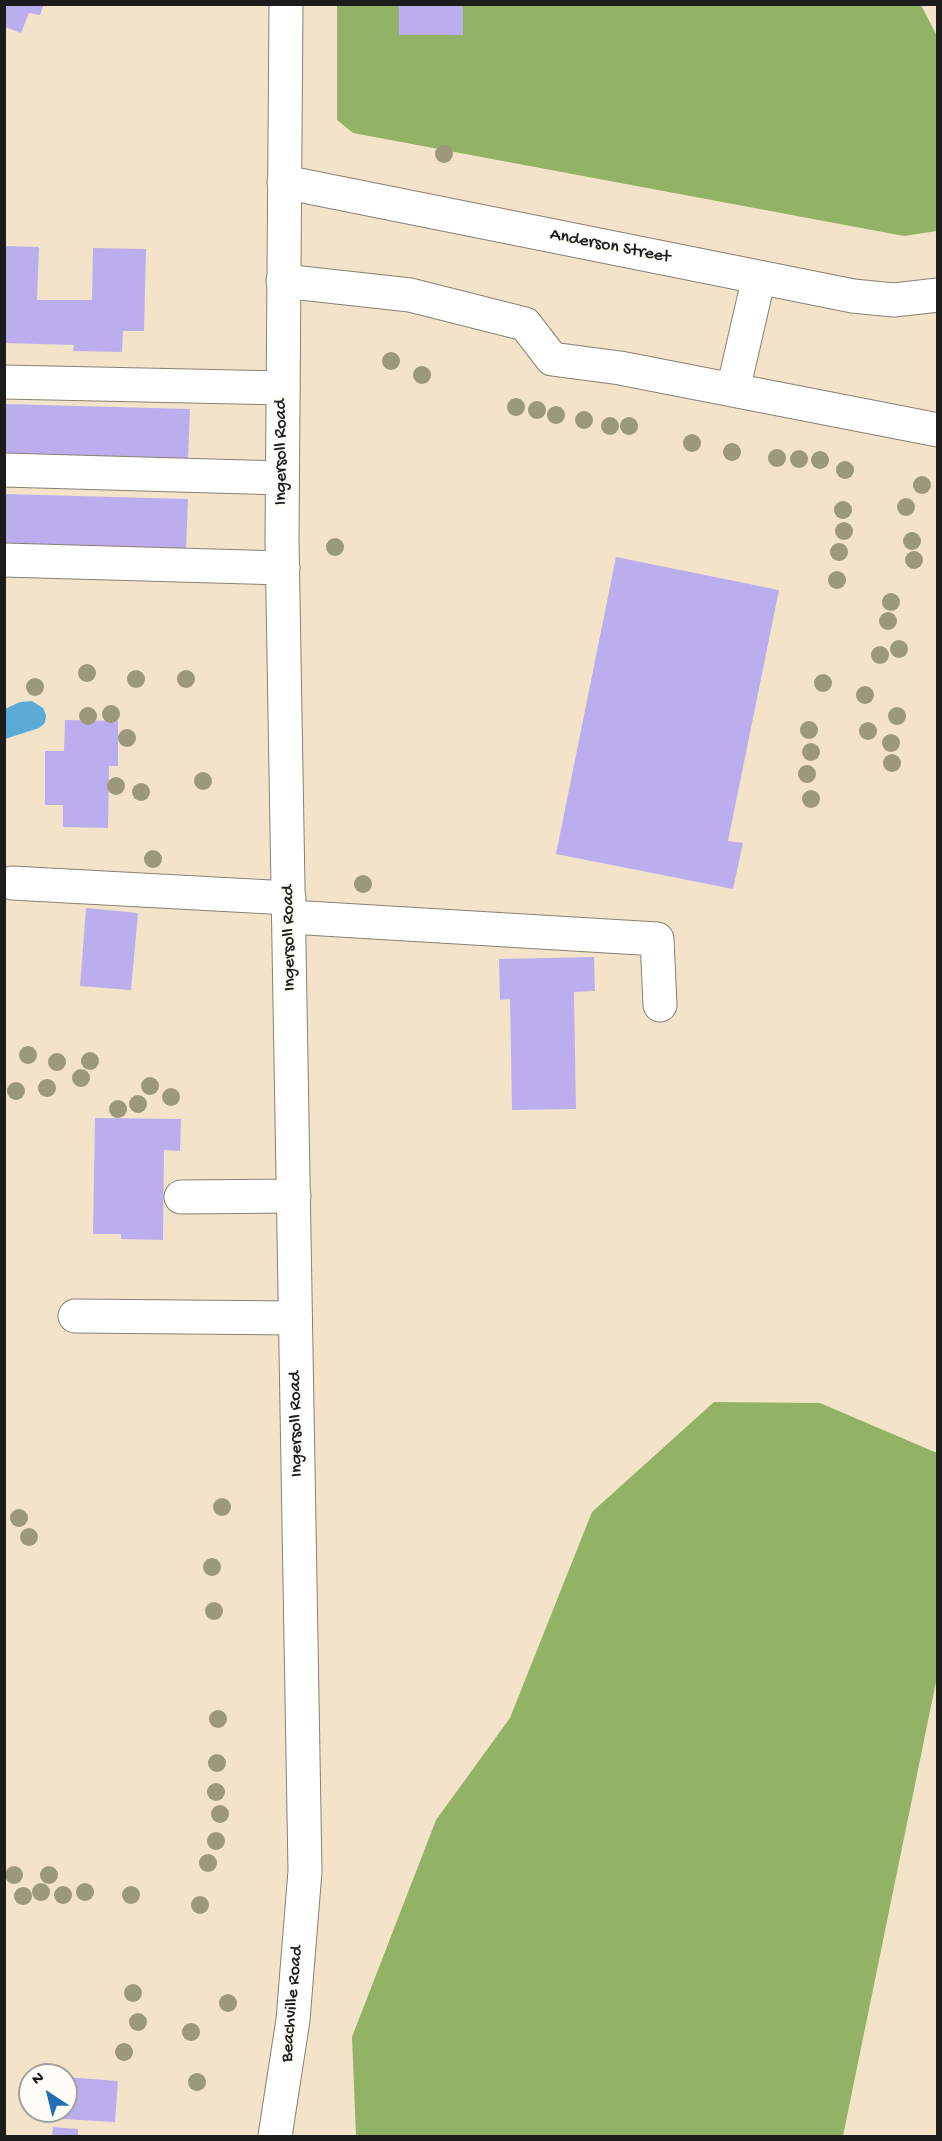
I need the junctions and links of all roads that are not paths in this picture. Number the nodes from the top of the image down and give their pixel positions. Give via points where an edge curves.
1 (286, 4) edge
2 (284, 182) junction
3 (759, 277) junction
4 (283, 281) junction
5 (938, 295) edge
6 (4, 382) edge
7 (283, 388) junction
8 (733, 390) junction
9 (938, 430) edge
10 (4, 470) edge
11 (282, 478) junction
12 (4, 560) edge
13 (283, 568) junction
14 (12, 883) dead end
15 (290, 908) junction
16 (660, 1005) dead end
17 (294, 1196) junction
18 (181, 1197) dead end
19 (75, 1316) dead end
20 (295, 1318) junction
21 (305, 1871) joint
22 (275, 2136) edge

1 - 2 main road, Ingersoll Road
2 - 3 main road, Anderson Street
2 - 4 main road, Ingersoll Road
3 - 5 main road, Anderson Street via 853,296 894,300
3 - 8 main road
4 - 7 main road, Ingersoll Road
4 - 8 main road via 410,295 525,324 552,359
6 - 7 main road
7 - 11 main road, Ingersoll Road
8 - 9 main road
10 - 11 main road
11 - 13 main road, Ingersoll Road
12 - 13 main road
13 - 15 main road, Ingersoll Road
14 - 15 main road
15 - 16 main road via 657,939
15 - 17 main road, Ingersoll Road
17 - 18 main road
17 - 20 main road, Ingersoll Road
19 - 20 main road
20 - 21 main road, Ingersoll Road
21 - 22 main road, Beachville Road via 293,2020

